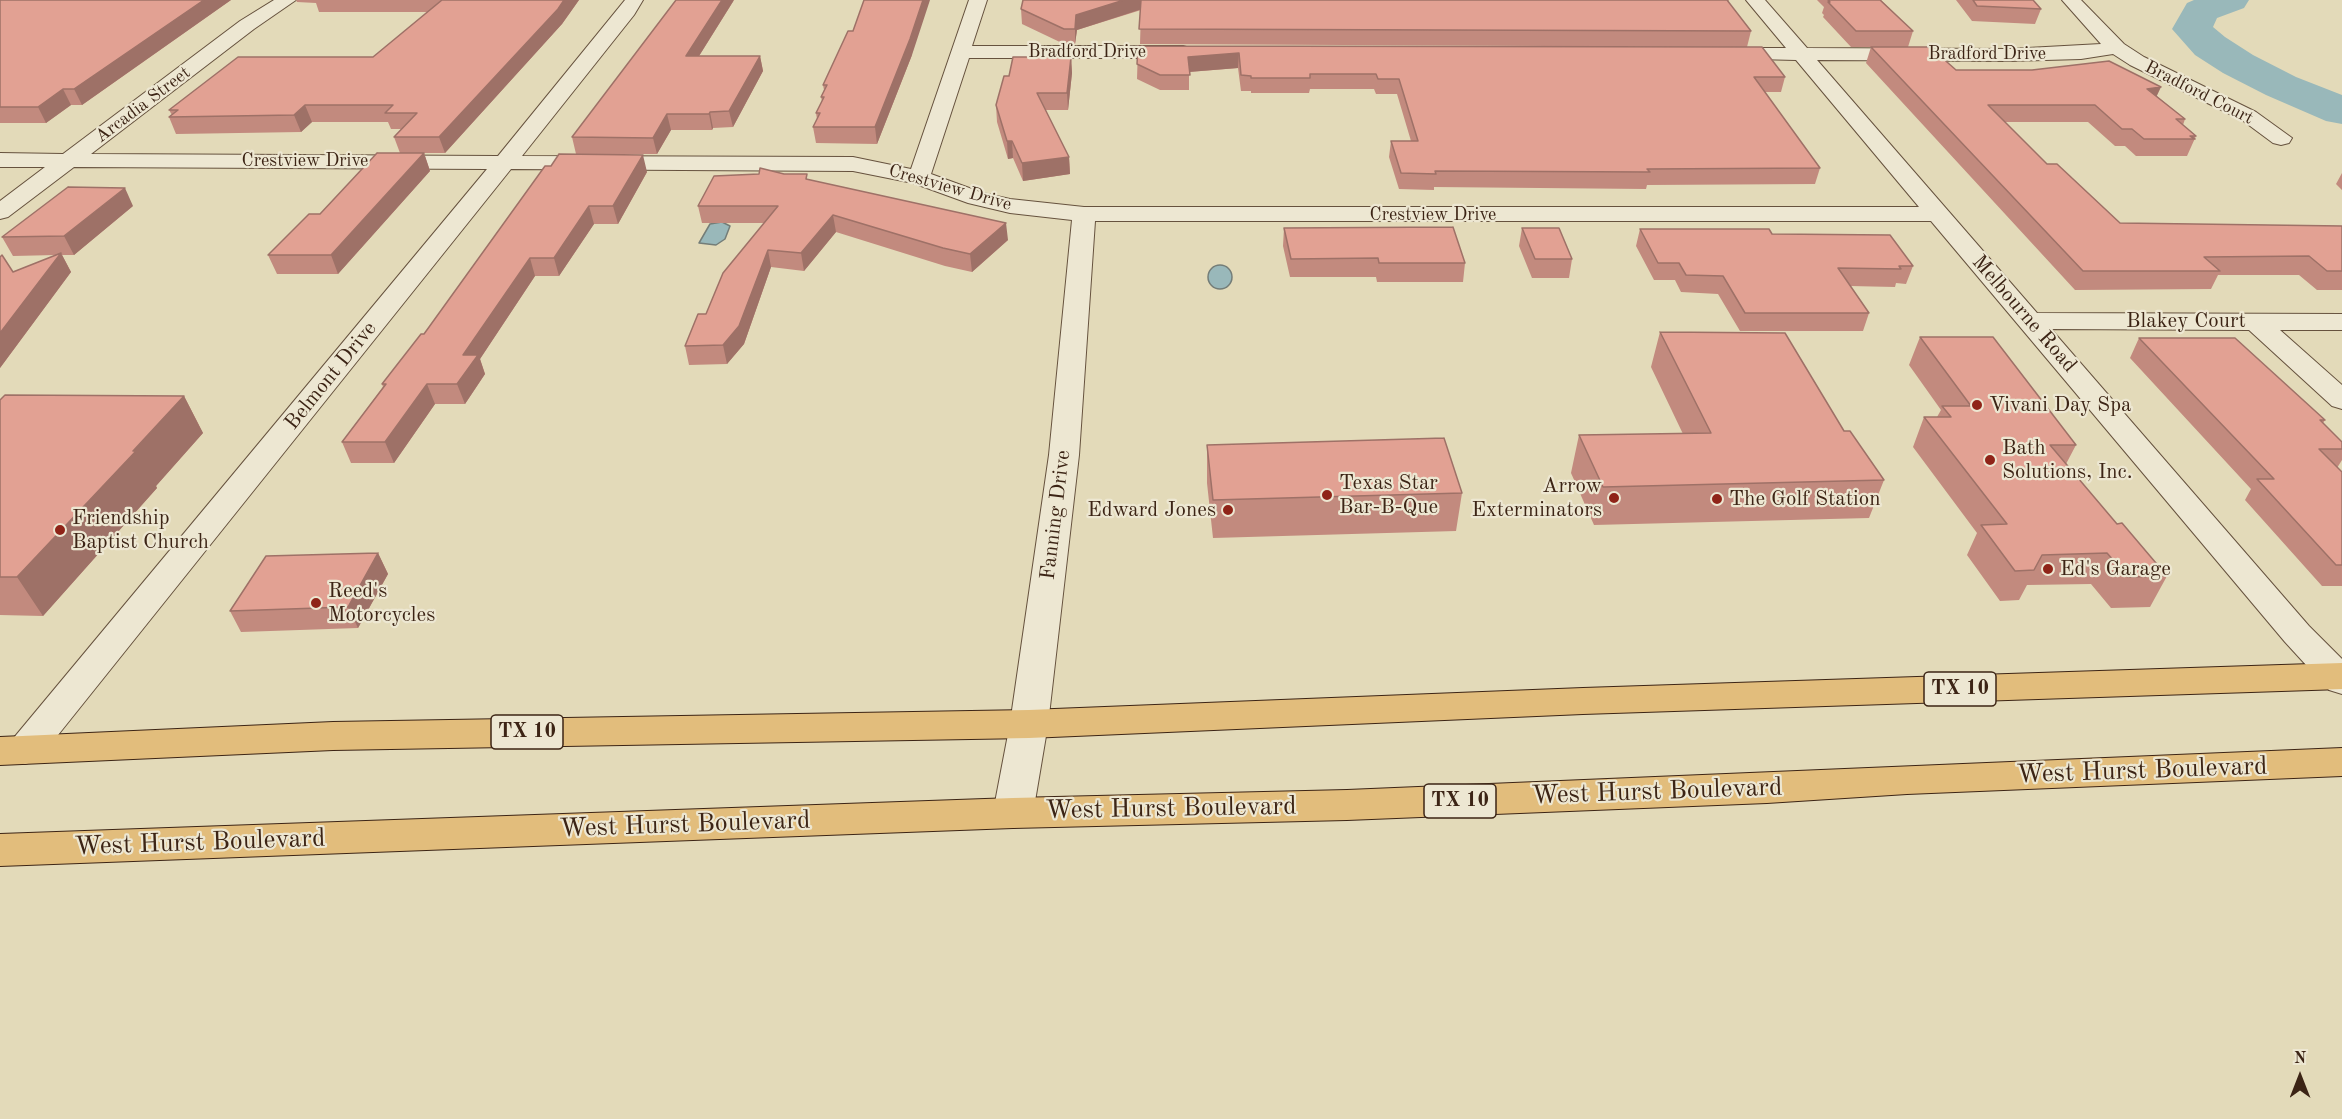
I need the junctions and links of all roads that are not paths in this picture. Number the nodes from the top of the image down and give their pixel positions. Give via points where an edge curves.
1 (287, 0) edge
2 (634, 0) edge
3 (978, 0) edge
4 (1755, 0) edge
5 (2071, 0) edge
6 (2117, 48) junction
7 (963, 52) junction
8 (1202, 52) edge
9 (1705, 54) edge
10 (1801, 54) junction
11 (2281, 138) dead end
12 (0, 160) edge
13 (69, 160) junction
14 (504, 162) junction
15 (919, 177) junction
16 (0, 212) edge
17 (1084, 214) junction
18 (1936, 214) junction
19 (2031, 321) junction
20 (2256, 322) junction
21 (2342, 322) edge
22 (2342, 400) edge
23 (2340, 678) edge
24 (1029, 724) junction
25 (13, 750) edge
26 (2342, 762) edge
27 (1013, 813) junction
28 (0, 850) edge

1 - 13 street, Arcadia Street
2 - 14 street, Belmont Drive
3 - 7 street
4 - 10 street, Melbourne Road
5 - 6 street
6 - 10 street, Bradford Drive via 2055,54
6 - 11 street, Bradford Court via 2249,116
7 - 8 street, Bradford Drive
7 - 15 street
9 - 10 street, Bradford Drive
10 - 18 street, Melbourne Road
12 - 13 street, Crestview Drive
13 - 14 street, Crestview Drive
13 - 16 street, Arcadia Street
14 - 15 street, Crestview Drive via 835,163
14 - 25 street, Belmont Drive
15 - 17 street, Crestview Drive via 1010,206
17 - 18 street, Crestview Drive
17 - 24 street, Fanning Drive via 1065,455
18 - 19 street, Melbourne Road
19 - 20 street, Blakey Court
19 - 23 street, Melbourne Road via 2297,634
20 - 21 street, Blakey Court
20 - 22 street
23 - 24 main road, TX 10 via 1595,700
24 - 25 main road, TX 10 via 333,736
24 - 27 street, Fanning Drive
26 - 27 main road, West Hurst Boulevard / TX 10 via 1347,805
27 - 28 main road, West Hurst Boulevard / TX 10

